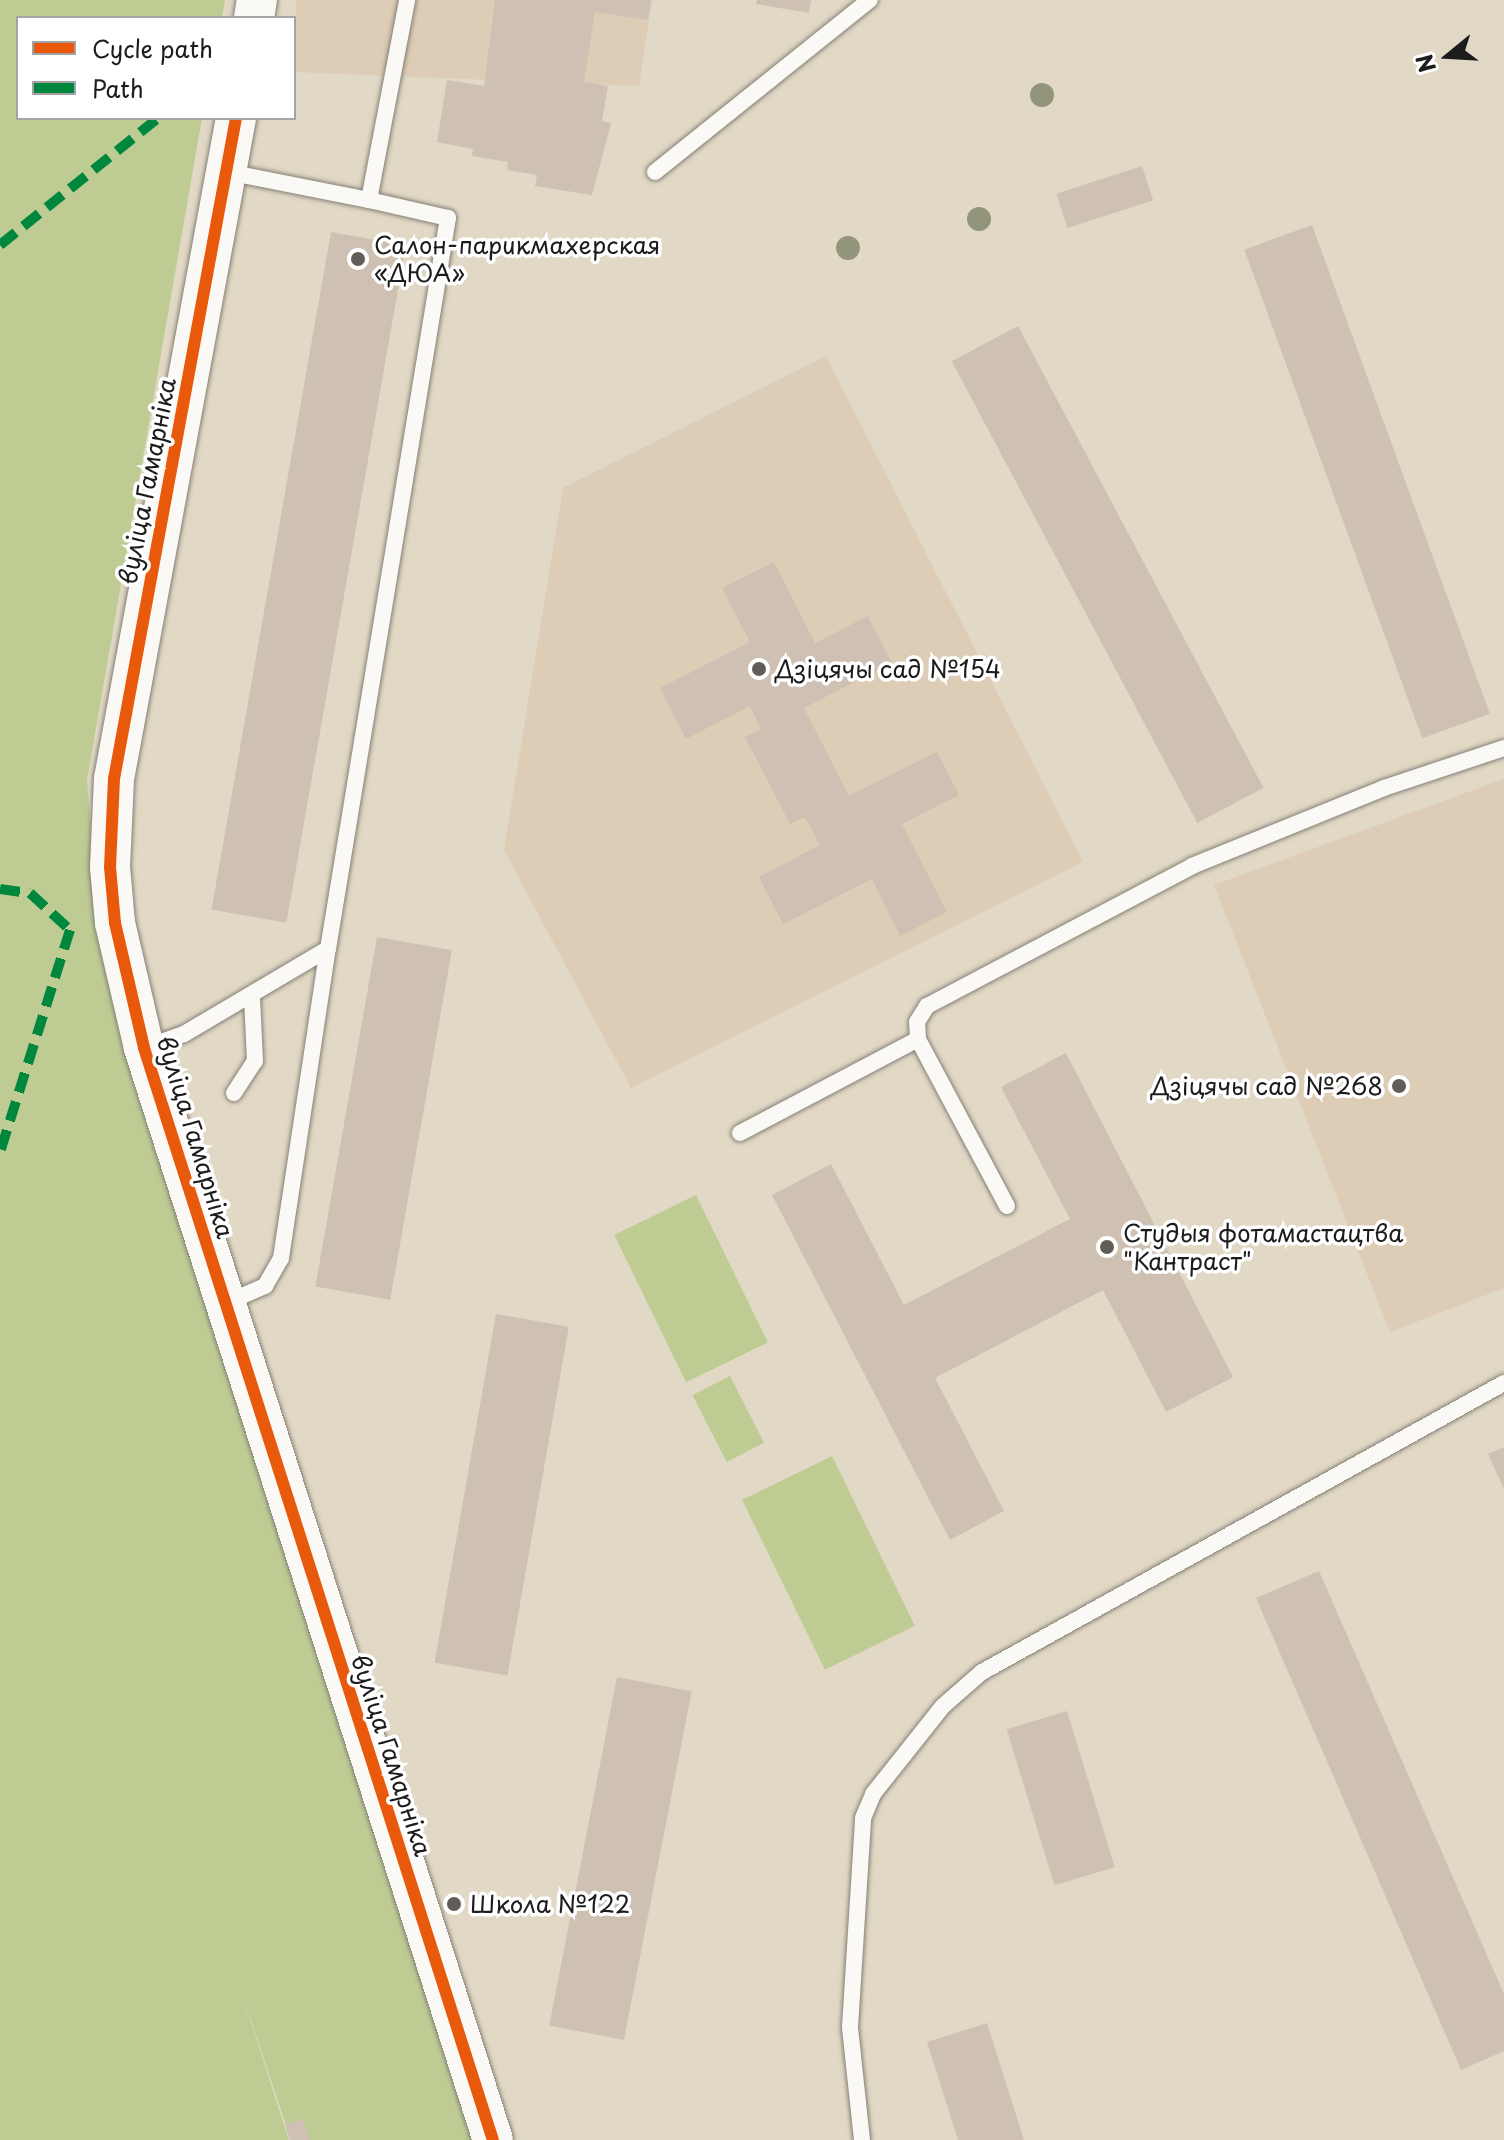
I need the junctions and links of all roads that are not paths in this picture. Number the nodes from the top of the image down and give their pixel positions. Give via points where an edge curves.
1 (870, 0) edge
2 (408, 2) edge
3 (236, 120) edge
4 (227, 172) junction
5 (655, 172) dead end
6 (369, 200) junction
7 (1504, 748) edge
8 (328, 949) junction
9 (252, 997) junction
10 (918, 1039) junction
11 (144, 1048) junction
12 (234, 1093) dead end
13 (740, 1133) dead end
14 (1007, 1206) dead end
15 (225, 1303) junction
16 (1504, 1383) edge
17 (493, 2140) edge
18 (862, 2140) edge

1 - 5 lane
2 - 6 lane
3 - 4 street, вуліца Гамарніка
4 - 6 lane
4 - 11 street, вуліца Гамарніка via 114,779 110,867 115,923
6 - 8 lane via 448,218
7 - 10 lane via 1384,788 1152,885 927,1006 917,1022
8 - 9 lane
8 - 15 lane via 281,1258 265,1286
9 - 11 lane via 184,1034
9 - 12 lane via 255,1061
10 - 13 lane
10 - 14 lane
11 - 15 street, вуліца Гамарніка
15 - 17 street, вуліца Гамарніка
16 - 18 lane via 982,1672 943,1706 873,1794 863,1818 850,2027

